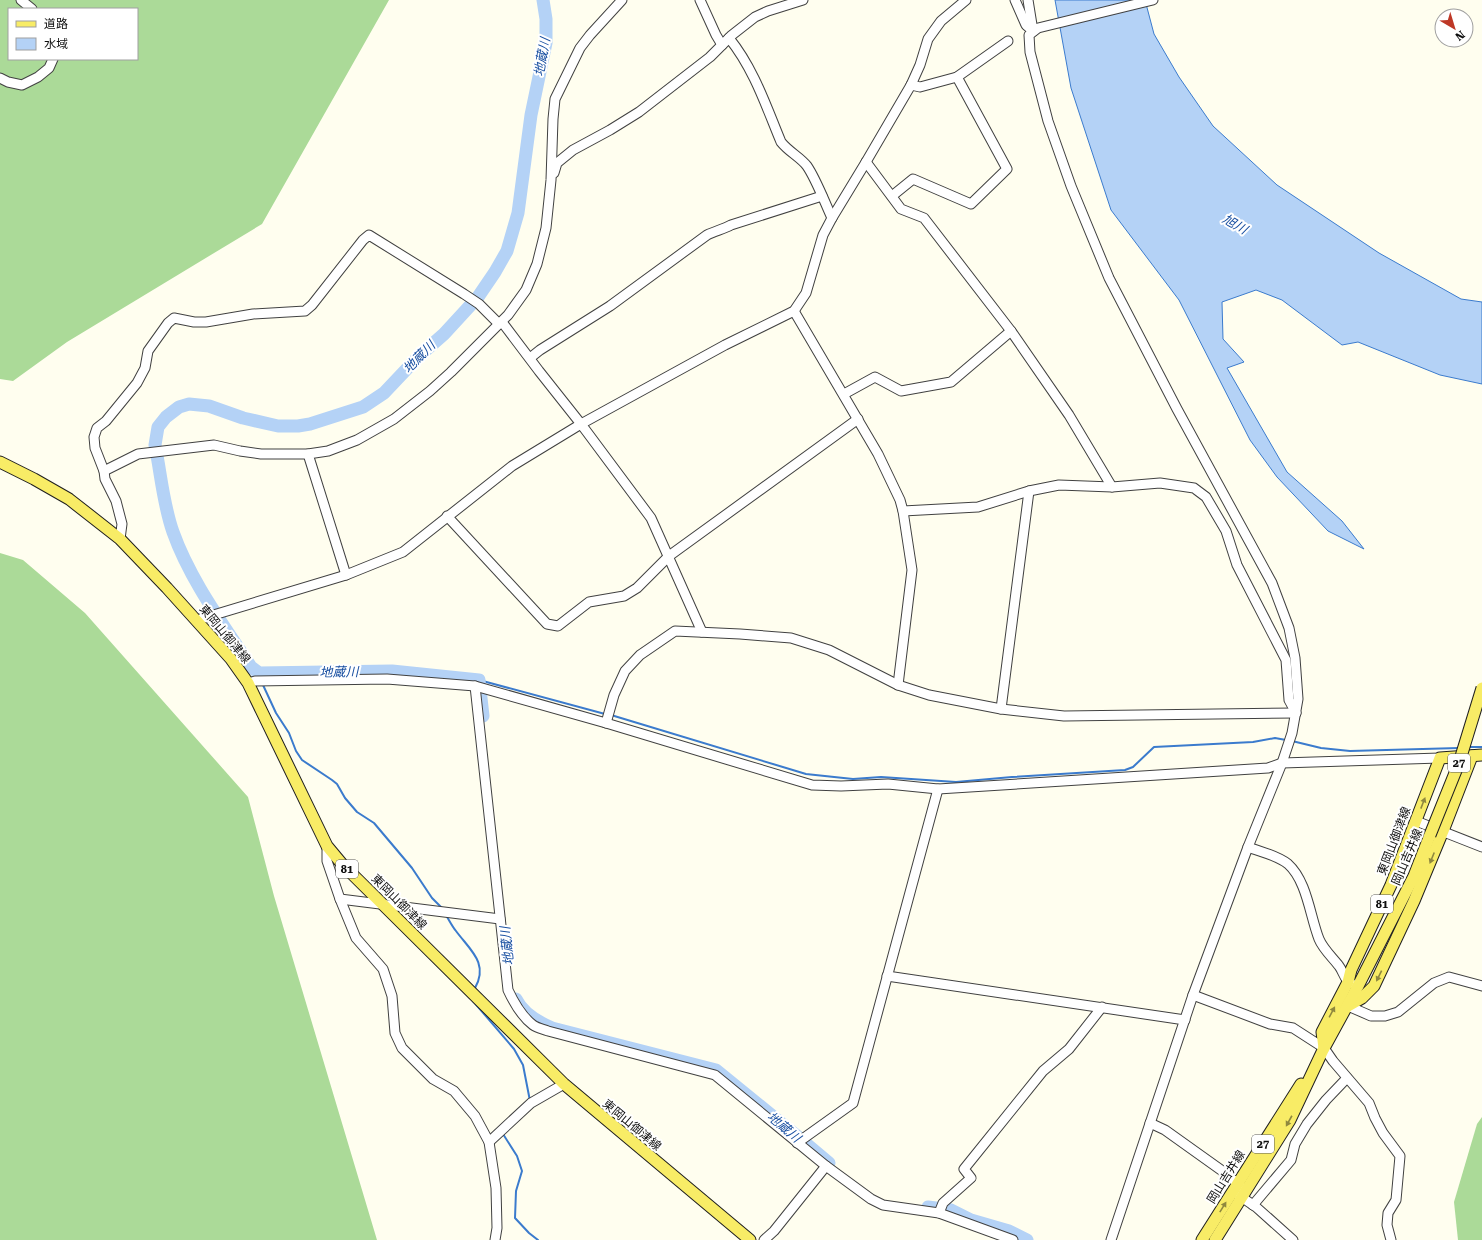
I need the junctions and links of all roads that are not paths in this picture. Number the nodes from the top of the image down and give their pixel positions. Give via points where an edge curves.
1 (21, 0) edge
2 (622, 0) edge
3 (700, 0) edge
4 (803, 0) edge
5 (966, 0) edge
6 (1015, 0) edge
7 (1028, 0) edge
8 (1153, 0) edge
9 (31, 8) edge
10 (1036, 29) junction
11 (730, 38) junction
12 (1008, 40) dead end
13 (722, 46) junction
14 (53, 60) edge
15 (957, 77) junction
16 (0, 78) edge
17 (911, 85) junction
18 (866, 162) junction
19 (551, 180) junction
20 (822, 196) junction
21 (892, 196) junction
22 (832, 218) junction
23 (794, 311) junction
24 (501, 323) junction
25 (1011, 331) junction
26 (530, 358) junction
27 (844, 394) junction
28 (858, 419) junction
29 (581, 424) junction
30 (308, 454) junction
31 (0, 462) edge
32 (104, 471) junction
33 (1112, 487) junction
34 (1029, 491) junction
35 (903, 511) junction
36 (447, 516) junction
37 (120, 539) junction
38 (669, 556) junction
39 (346, 575) junction
40 (196, 620) junction
41 (702, 632) junction
42 (248, 682) junction
43 (898, 685) junction
44 (475, 686) junction
45 (1482, 688) edge
46 (1001, 709) junction
47 (1296, 713) junction
48 (606, 723) junction
49 (1477, 756) edge
50 (1440, 758) junction
51 (1282, 763) junction
52 (938, 789) junction
53 (1416, 821) junction
54 (1443, 831) junction
55 (327, 846) junction
56 (1248, 847) junction
57 (1482, 847) edge
58 (340, 899) junction
59 (383, 904) junction
60 (500, 919) junction
61 (887, 976) junction
62 (1353, 984) junction
63 (1482, 986) edge
64 (1193, 995) junction
65 (1348, 1006) junction
66 (1102, 1007) junction
67 (1184, 1020) junction
68 (1324, 1048) junction
69 (1347, 1078) junction
70 (564, 1084) junction
71 (1150, 1123) junction
72 (489, 1142) junction
73 (798, 1143) junction
74 (826, 1166) junction
75 (1235, 1187) junction
76 (1244, 1195) junction
77 (1253, 1205) junction
78 (939, 1213) junction
79 (495, 1240) edge
80 (750, 1240) edge
81 (764, 1240) edge
82 (1013, 1240) edge
83 (1111, 1240) edge
84 (1202, 1240) edge
85 (1215, 1240) edge
86 (1291, 1240) edge
87 (1392, 1240) edge

1 - 9 street
2 - 19 street via 580,48 555,99
3 - 13 street
4 - 11 street via 755,17
5 - 17 street via 941,21 928,39
6 - 10 street via 1026,25
7 - 10 street
8 - 10 street
10 - 47 street via 1029,35 1030,52 1048,121 1071,186 1109,278 1275,590 1289,628 1295,658 1298,699
11 - 13 street
11 - 20 street via 753,75 781,142 807,167
12 - 15 street
13 - 19 street via 639,112 573,150 557,163
14 - 16 street via 49,68 22,85
15 - 17 street via 920,87
15 - 21 street via 1007,169 971,204 914,178
17 - 18 street
18 - 21 street
18 - 22 street
19 - 24 street via 546,228 537,264 526,290
20 - 22 street
20 - 26 street via 707,234 610,306
21 - 25 street via 901,209 924,218
22 - 23 street via 806,293
23 - 27 street
23 - 29 street via 725,345
24 - 26 street
24 - 30 street via 430,391 394,419 357,440
24 - 32 street via 479,304 369,235 312,305 304,311 253,314 206,322 174,318 168,323 148,351 145,368 137,383 97,428 94,437
25 - 27 street via 951,382 901,391 875,377
25 - 33 street via 1069,415
26 - 29 street
27 - 28 street
28 - 35 street via 878,454
28 - 38 street
29 - 36 street via 512,466
29 - 38 street via 651,518
30 - 32 street via 240,452 214,445 138,454
30 - 39 street
31 - 37 main road, 東岡山御津線 / 81 via 69,499
32 - 37 street via 122,524
33 - 34 street via 1059,485
33 - 47 street via 1160,483 1194,488 1206,496 1226,531 1237,565 1286,660 1289,700
34 - 35 street via 978,507
34 - 46 street
35 - 43 street via 912,570
36 - 38 street via 547,624 558,626 589,602 624,596 637,588
36 - 39 street via 403,552
37 - 40 main road, 東岡山御津線 / 81
38 - 41 street
39 - 40 street
40 - 42 main road, 東岡山御津線 / 81
41 - 43 street via 791,638 830,650
41 - 48 street via 675,631 640,655 625,671
42 - 44 street via 387,679
42 - 55 main road, 東岡山御津線 / 81
43 - 46 street via 929,695
44 - 48 street
44 - 60 street
45 - 62 main road, 岡山吉井線 / 27, bridge via 1459,763 1414,876
46 - 47 street via 1064,716
47 - 51 street
48 - 52 street via 812,785 888,784
49 - 50 main road, 81
49 - 54 main road, 81
50 - 51 street
53 -> 50 main road, 東岡山御津線 / 81
51 - 52 street via 1268,768
51 - 56 street
52 - 61 street
53 - 54 street
53 - 62 main road, 東岡山御津線 / 81 via 1391,885 1351,970
54 - 57 street
54 -> 65 main road, 81 via 1374,986 1362,998
55 - 58 street via 327,861
55 - 59 main road, 東岡山御津線 / 81
56 - 62 street via 1289,864 1298,877 1320,941
56 - 64 street
58 - 59 street
58 - 72 street via 356,938 383,969 392,996 395,1033 402,1048 433,1079 454,1091 475,1116
59 - 60 street
59 - 70 main road, 東岡山御津線 / 81
60 - 73 street via 508,990 515,1005 534,1025 548,1031 714,1075
61 - 66 street
61 - 73 street via 853,1104
62 - 65 main road, 岡山吉井線 / 27
68 -> 62 main road, 東岡山御津線 / 81 via 1322,1032
63 - 65 street via 1449,977 1434,983 1398,1012 1384,1016 1371,1016
64 - 67 street
64 - 68 street via 1270,1024 1293,1028
65 - 68 main road, 岡山吉井線 / 27
66 - 67 street
66 - 78 street via 1069,1049 1043,1071 964,1169 971,1178 943,1203
67 - 71 street
68 - 69 street
68 - 75 main road, 岡山吉井線 / 27
68 -> 76 main road, 岡山吉井線 / 27 via 1290,1120
69 - 77 street via 1307,1124 1294,1144 1291,1160
69 - 87 street via 1369,1103 1383,1133 1400,1156 1396,1200 1388,1213 1387,1226
70 - 72 street via 531,1103
70 - 80 main road, 東岡山御津線 / 81
71 - 75 street via 1165,1130
71 - 83 street
72 - 79 street via 496,1188
73 - 74 street
74 - 78 street via 883,1205
74 - 81 street
75 - 76 street
84 -> 75 main road, 岡山吉井線 / 27
76 - 77 street
76 - 85 main road, 岡山吉井線 / 27
77 - 86 street
78 - 82 street

